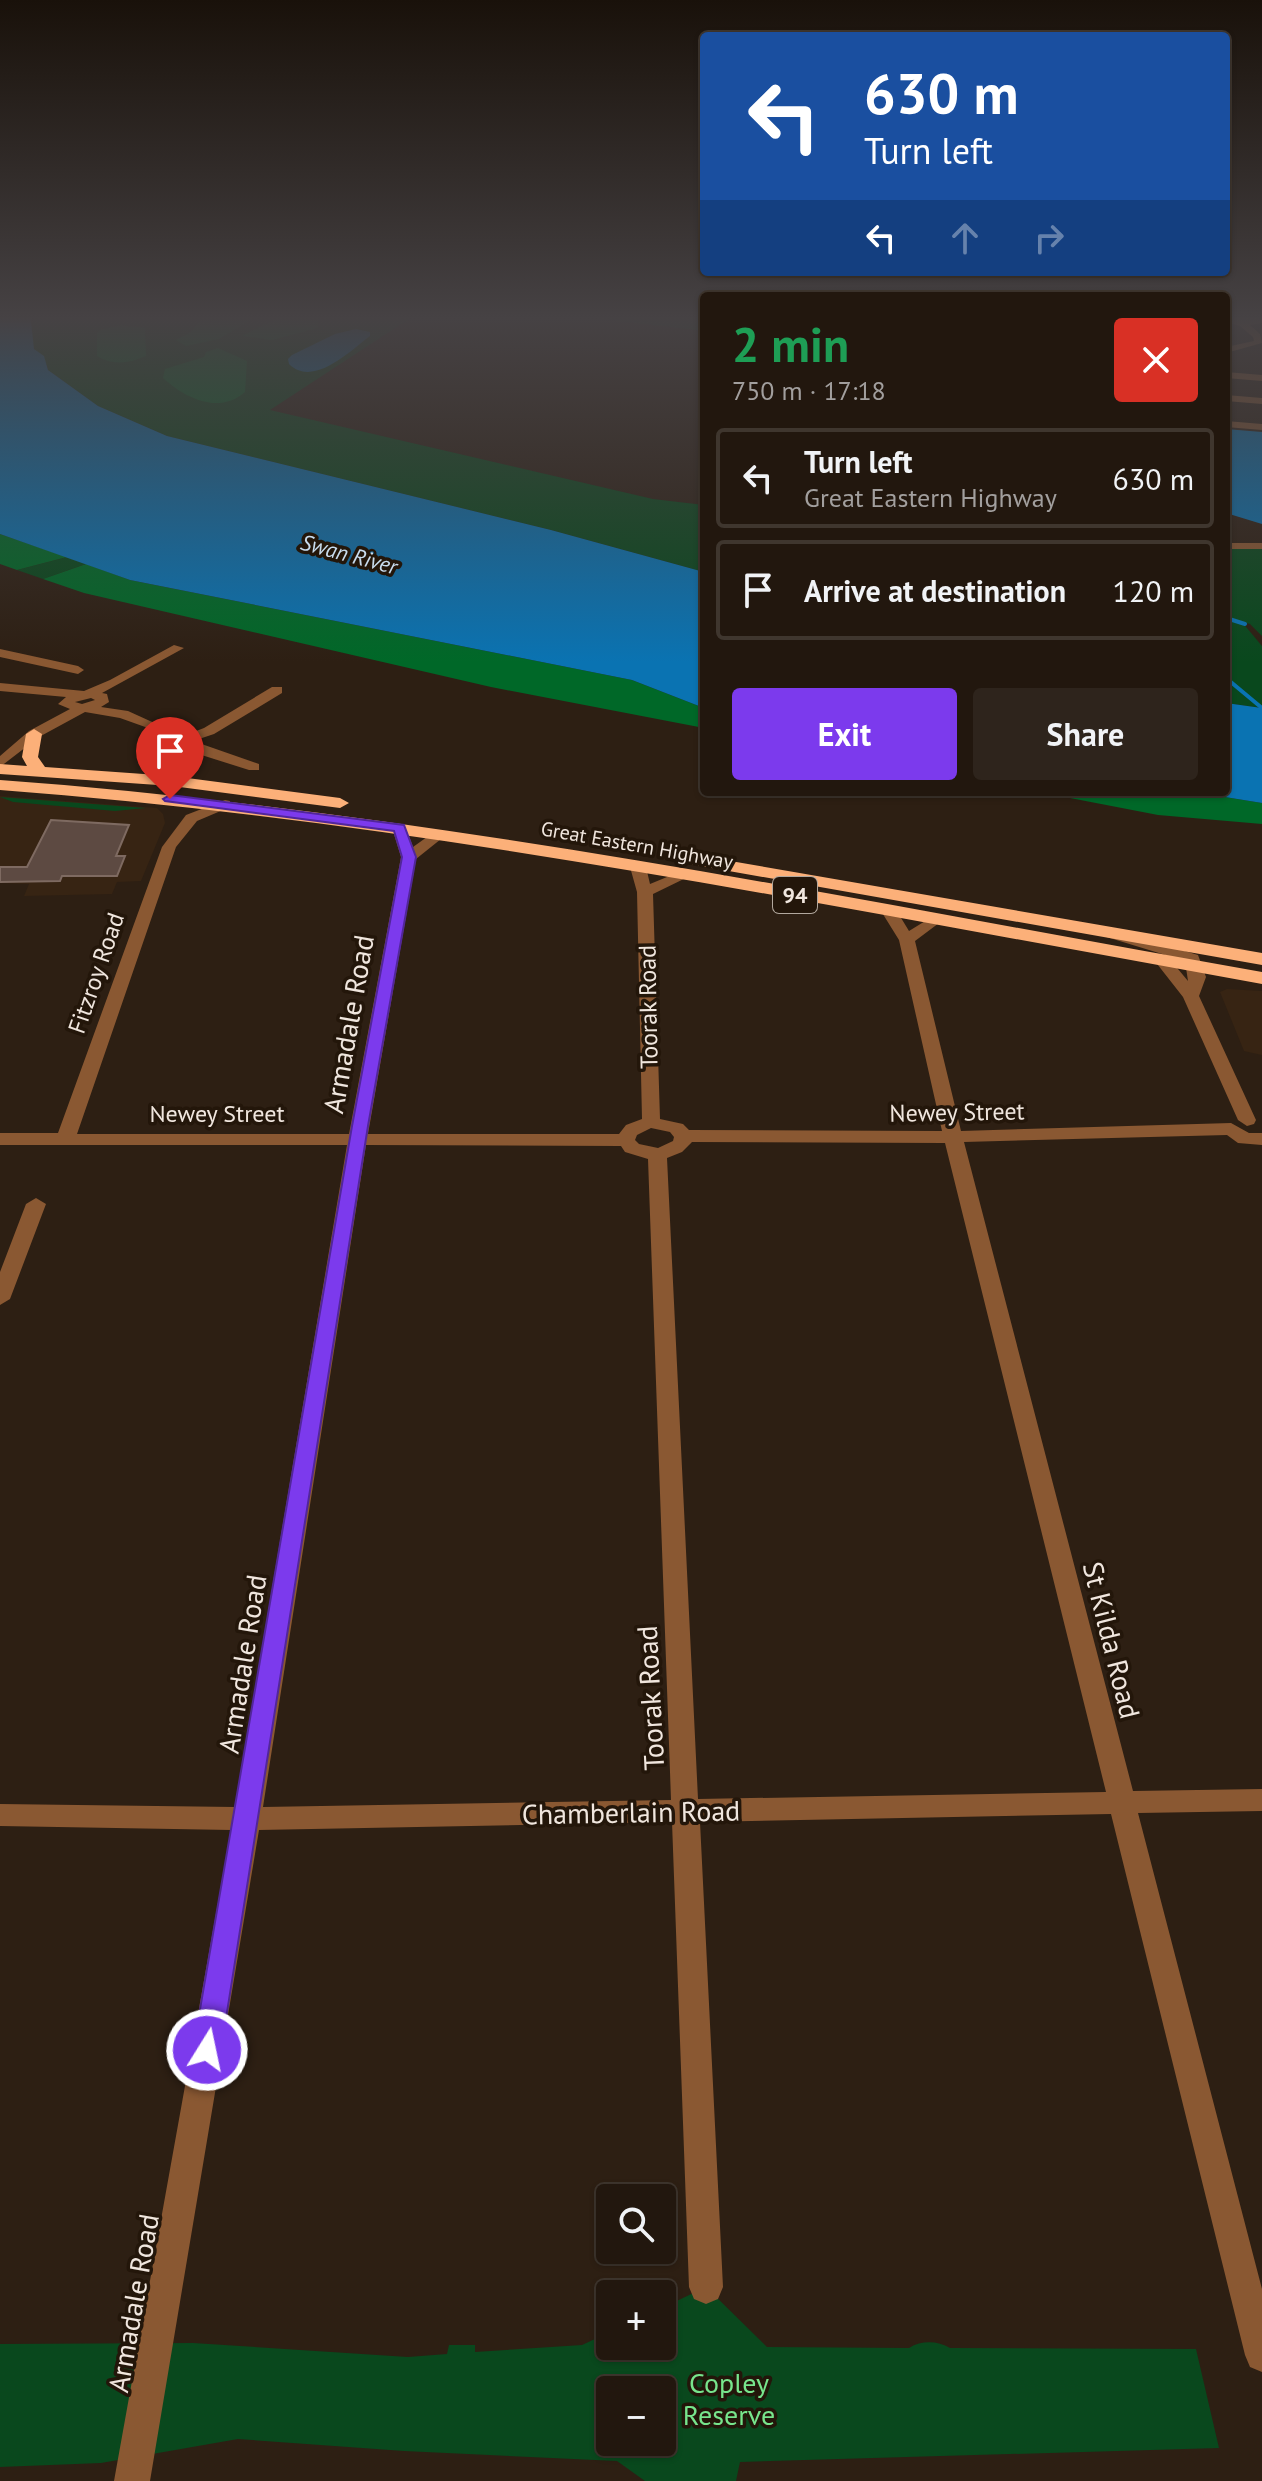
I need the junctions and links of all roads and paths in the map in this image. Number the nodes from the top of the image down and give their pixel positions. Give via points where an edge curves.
1 (1230, 546) edge
2 (1262, 546) edge
3 (178, 648) dead end
4 (0, 653) edge
5 (78, 670) dead end
6 (115, 683) junction
7 (0, 689) edge
8 (277, 690) dead end
9 (102, 700) junction
10 (84, 701) junction
11 (66, 704) junction
12 (123, 714) junction
13 (34, 734) junction
14 (180, 741) junction
15 (0, 742) edge
16 (0, 766) edge
17 (254, 767) dead end
18 (39, 771) junction
19 (0, 785) edge
20 (170, 799) junction
21 (225, 804) junction
22 (179, 828) junction
23 (399, 828) junction
24 (439, 835) junction
25 (409, 857) junction
26 (638, 867) junction
27 (684, 875) junction
28 (645, 892) junction
29 (889, 911) junction
30 (935, 920) junction
31 (1106, 932) junction
32 (907, 940) junction
33 (1262, 959) edge
34 (1162, 960) junction
35 (1196, 967) junction
36 (1262, 978) edge
37 (1191, 996) junction
38 (651, 1122) junction
39 (1253, 1135) edge
40 (684, 1136) junction
41 (358, 1137) junction
42 (953, 1137) junction
43 (66, 1138) junction
44 (0, 1139) edge
45 (626, 1140) junction
46 (657, 1155) junction
47 (36, 1204) dead end
48 (0, 1299) edge
49 (1262, 1800) edge
50 (1123, 1803) junction
51 (688, 1811) junction
52 (0, 1815) edge
53 (247, 1819) junction
54 (706, 2287) dead end
55 (1262, 2355) edge
56 (132, 2481) edge

1 - 2 street
3 - 6 street
4 - 5 street
6 - 9 street
6 - 10 street
7 - 10 street
7 - 11 street
8 - 14 street via 209,731
9 - 10 street
9 - 12 street
10 - 11 street via 69,698
10 - 12 street
10 - 13 street
11 - 15 street
12 - 14 street
13 - 16 street
13 - 18 highway via 30,757
14 - 17 street
16 - 18 highway, Great Eastern Highway / 94
18 - 31 highway, Great Eastern Highway / 94 via 299,796
19 - 20 highway, Great Eastern Highway / 94
20 - 21 highway, Great Eastern Highway / 94
20 - 22 street
21 - 22 street via 195,813
21 - 23 highway, Great Eastern Highway / 94
22 - 43 street, Fitzroy Road
23 - 24 highway, Great Eastern Highway / 94
23 - 25 street, Armadale Road
24 - 25 street
24 - 26 highway, Great Eastern Highway / 94
25 - 41 street, Armadale Road
26 - 27 highway, Great Eastern Highway / 94
26 - 28 street, Toorak Road
27 - 28 street
27 - 29 highway, Great Eastern Highway / 94
28 - 38 street, Toorak Road
29 - 30 highway, Great Eastern Highway / 94
29 - 32 street, St Kilda Road
30 - 32 street
30 - 34 highway, Great Eastern Highway / 94
31 - 33 highway, Great Eastern Highway / 94
31 - 35 street via 1128,943 1185,955
32 - 42 street, St Kilda Road
34 - 35 highway, Great Eastern Highway / 94
34 - 37 street
35 - 36 highway, Great Eastern Highway / 94
35 - 37 street
37 - 39 street
38 - 40 street via 676,1128
38 - 45 street via 637,1126
39 - 42 street, Newey Street
40 - 42 street, Newey Street
40 - 46 street via 672,1152
41 - 43 street, Newey Street
41 - 45 street, Newey Street
41 - 53 street, Armadale Road
42 - 50 street, St Kilda Road
43 - 44 street, Newey Street
45 - 46 street via 632,1148
46 - 51 street, Toorak Road
47 - 48 street
49 - 50 street, Chamberlain Road
50 - 51 street, Chamberlain Road
50 - 55 street, St Kilda Road
51 - 53 street, Chamberlain Road
51 - 54 street, Toorak Road
52 - 53 street, Chamberlain Road
53 - 56 street, Armadale Road

